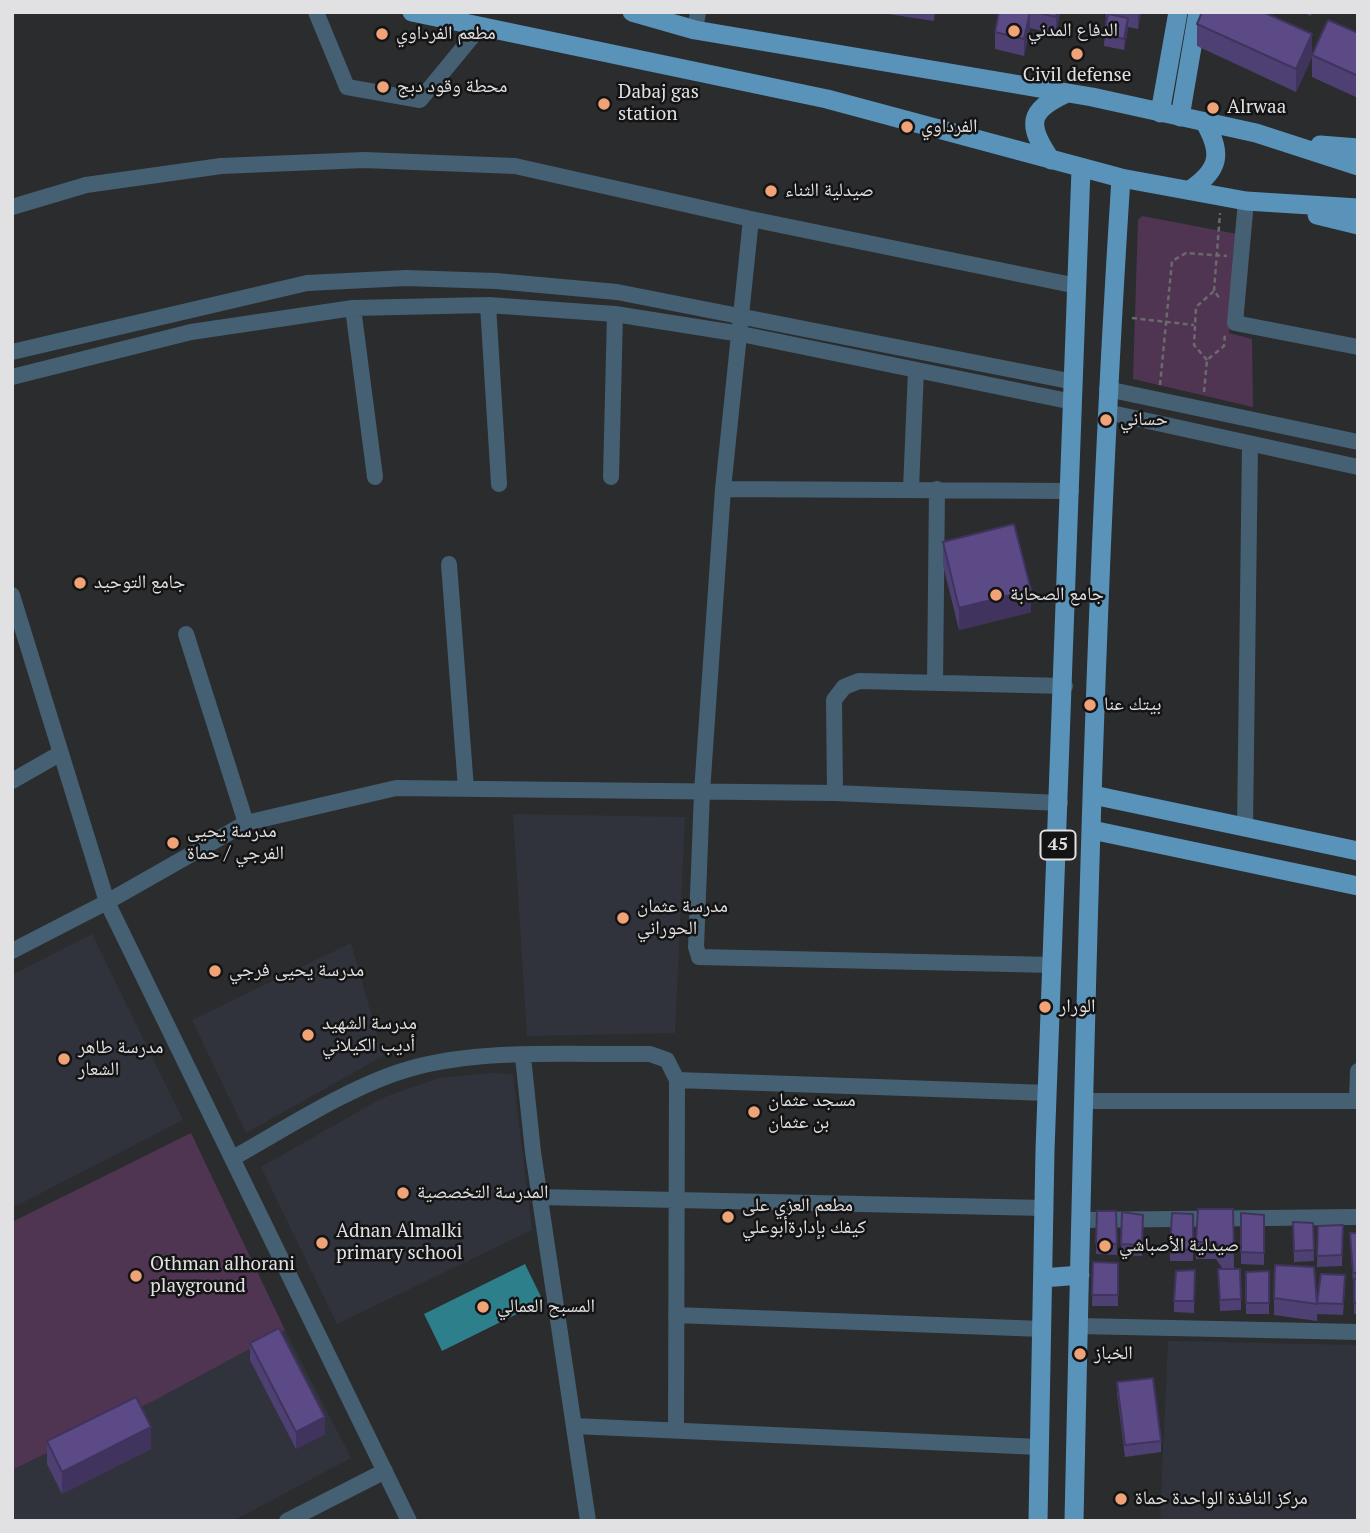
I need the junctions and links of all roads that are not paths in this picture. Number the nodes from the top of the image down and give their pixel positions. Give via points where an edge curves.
1 (316, 12) edge
2 (412, 12) edge
3 (632, 12) edge
4 (1178, 12) edge
5 (1198, 12) edge
6 (696, 21) edge
7 (481, 26) junction
8 (1067, 93) junction
9 (1160, 113) junction
10 (1180, 117) junction
11 (1205, 123) junction
12 (1284, 142) junction
13 (1358, 148) edge
14 (1051, 160) junction
15 (1358, 166) edge
16 (1081, 169) junction
17 (1121, 178) junction
18 (1190, 190) junction
19 (1246, 201) junction
20 (1272, 203) junction
21 (12, 207) edge
22 (1358, 208) edge
23 (751, 219) junction
24 (1358, 225) edge
25 (1077, 286) junction
26 (488, 305) junction
27 (354, 309) junction
28 (615, 314) junction
29 (743, 315) junction
30 (741, 334) junction
31 (1358, 347) edge
32 (12, 352) edge
33 (916, 370) junction
34 (12, 377) edge
35 (1107, 388) junction
36 (1074, 392) junction
37 (1107, 412) junction
38 (1358, 442) edge
39 (1250, 444) junction
40 (1358, 467) edge
41 (375, 477) dead end
42 (611, 477) dead end
43 (499, 484) dead end
44 (723, 489) junction
45 (911, 489) junction
46 (937, 489) junction
47 (1071, 491) junction
48 (449, 564) dead end
49 (12, 594) edge
50 (1099, 625) junction
51 (1067, 626) junction
52 (186, 634) dead end
53 (19, 639) edge
54 (935, 683) junction
55 (1065, 686) junction
56 (61, 753) junction
57 (12, 781) edge
58 (466, 789) junction
59 (702, 792) junction
60 (835, 793) junction
61 (1093, 795) junction
62 (1060, 803) junction
63 (246, 823) junction
64 (1245, 827) junction
65 (1092, 830) junction
66 (1358, 851) edge
67 (1091, 876) junction
68 (1057, 877) junction
69 (1358, 886) edge
70 (107, 902) junction
71 (12, 951) edge
72 (1053, 965) junction
73 (523, 1057) junction
74 (1358, 1071) edge
75 (677, 1080) junction
76 (1048, 1093) junction
77 (1085, 1101) junction
78 (1357, 1101) edge
79 (233, 1158) junction
80 (539, 1197) junction
81 (675, 1198) junction
82 (1044, 1208) junction
83 (1358, 1217) edge
84 (1081, 1220) junction
85 (1080, 1275) junction
86 (1043, 1278) junction
87 (676, 1315) junction
88 (1079, 1326) junction
89 (1042, 1329) junction
90 (1358, 1332) edge
91 (574, 1426) junction
92 (676, 1429) junction
93 (1039, 1447) junction
94 (385, 1471) junction
95 (287, 1521) edge
96 (409, 1521) edge
97 (588, 1521) edge
98 (1038, 1521) edge
99 (1074, 1521) edge

1 - 7 street via 347,87 420,100
2 - 7 main road
3 - 6 main road
4 - 9 main road
5 - 10 main road
6 - 8 main road
7 - 14 main road via 827,99
8 - 9 main road
8 - 14 main road via 1043,104 1033,120 1036,139
9 - 10 main road
10 - 11 main road
11 - 12 main road
11 - 18 main road via 1215,140 1216,160 1207,178
12 - 13 main road
12 - 15 main road
14 - 16 main road
16 - 17 main road
16 - 25 main road, 45
17 - 18 main road
17 - 35 main road, 45
18 - 19 main road
19 - 20 main road
19 - 31 street via 1235,323
20 - 22 main road
20 - 24 main road
21 - 23 street via 86,185 207,168 364,160 514,166
23 - 25 street
23 - 29 street
25 - 36 main road, 45
26 - 27 street
26 - 28 street
26 - 43 street
27 - 34 street via 191,332
27 - 41 street
28 - 30 street
28 - 42 street
29 - 30 street
29 - 32 street via 617,292 496,281 406,278 320,282
29 - 36 street
30 - 33 street
30 - 44 street
33 - 36 street
33 - 45 street
35 - 37 main road, 45
35 - 38 street
36 - 47 main road, 45
37 - 39 street
37 - 50 main road, 45
39 - 40 street
39 - 64 street
44 - 45 street
44 - 59 street
45 - 46 street
46 - 47 street
46 - 54 street
47 - 51 main road, 45
48 - 58 street
49 - 53 street
50 - 51 main road
50 - 61 main road, 45
51 - 55 main road, 45
52 - 63 street
53 - 56 street
54 - 55 street
54 - 60 street via 859,681 844,687 834,700
55 - 62 main road, 45
56 - 57 street
56 - 70 street
58 - 59 street
58 - 63 street via 396,788
59 - 60 street
59 - 72 street via 699,957
60 - 62 street
61 - 64 main road
61 - 65 main road, 45
62 - 68 main road, 45
63 - 70 street
64 - 66 main road
65 - 67 main road, 45
65 - 69 main road
67 - 68 main road
67 - 77 main road, 45
68 - 72 main road, 45
70 - 71 street
70 - 79 street
72 - 76 main road, 45
73 - 75 street via 650,1054 667,1060
73 - 79 street via 466,1057 408,1069 326,1105
73 - 80 street
74 - 78 street
75 - 76 street
75 - 81 street
76 - 82 main road, 45
77 - 78 street
77 - 84 main road, 45
79 - 94 street
80 - 81 street
80 - 91 street
81 - 82 street
81 - 87 street
82 - 86 main road, 45
83 - 84 street
84 - 85 main road, 45
85 - 86 main road
85 - 88 main road, 45
86 - 89 main road, 45
87 - 89 street
87 - 92 street
88 - 90 street
88 - 99 main road, 45
89 - 93 main road, 45
91 - 92 street
91 - 97 street
92 - 93 street
93 - 98 main road, 45
94 - 95 street
94 - 96 street

